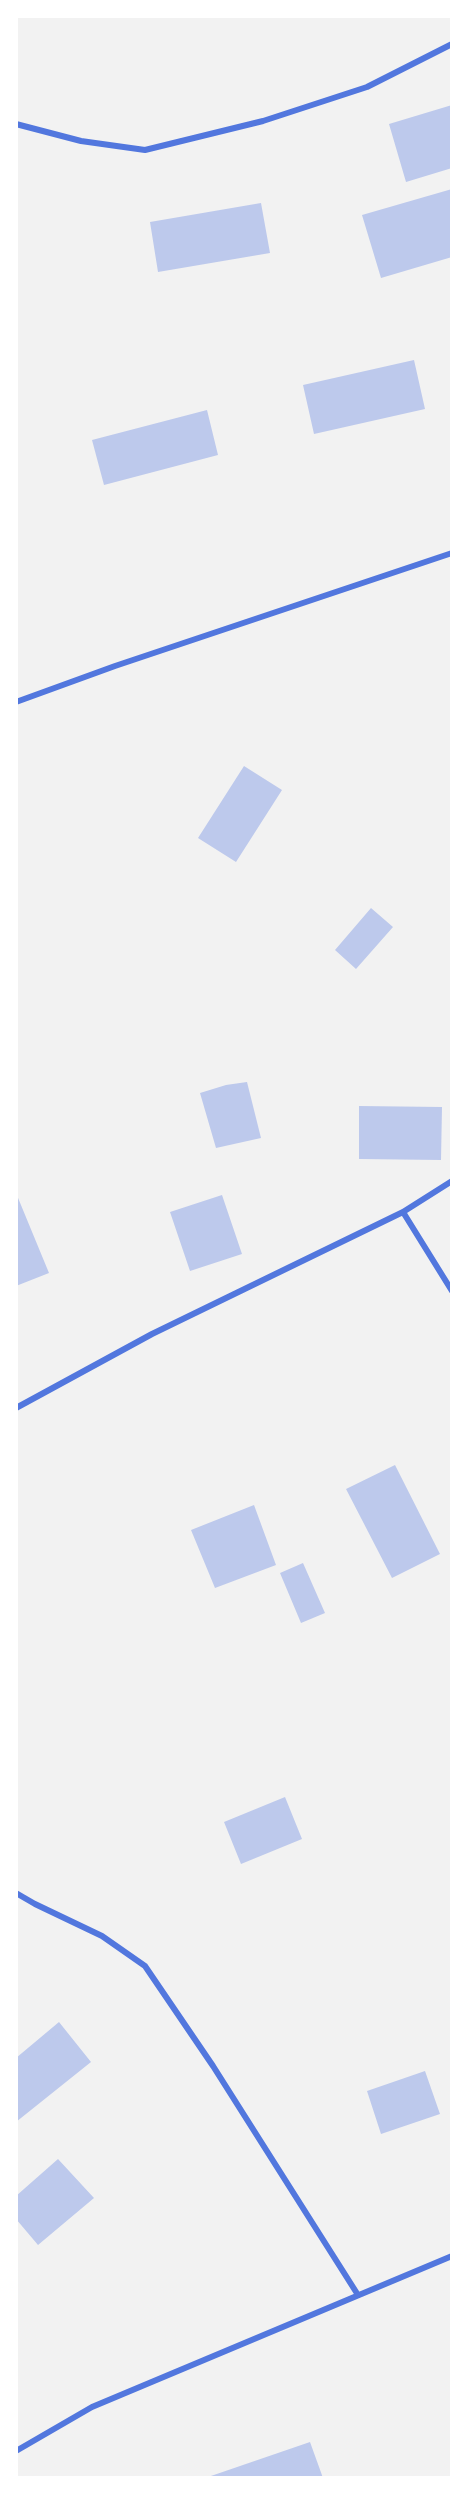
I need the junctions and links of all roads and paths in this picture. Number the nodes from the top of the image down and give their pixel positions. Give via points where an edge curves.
1 (452, 44) edge
2 (16, 124) edge
3 (452, 553) edge
4 (16, 702) edge
5 (452, 1181) edge
6 (403, 1212) junction
7 (452, 1291) edge
8 (16, 1408) edge
9 (16, 1893) edge
10 (452, 2256) edge
11 (358, 2295) junction
12 (16, 2451) edge

1 - 2 street via 367,87 263,121 146,150 81,141
3 - 4 street
5 - 6 street
6 - 7 street
6 - 8 street via 152,1334
9 - 11 street via 102,1936 145,1966
10 - 11 street
11 - 12 street via 92,2407

